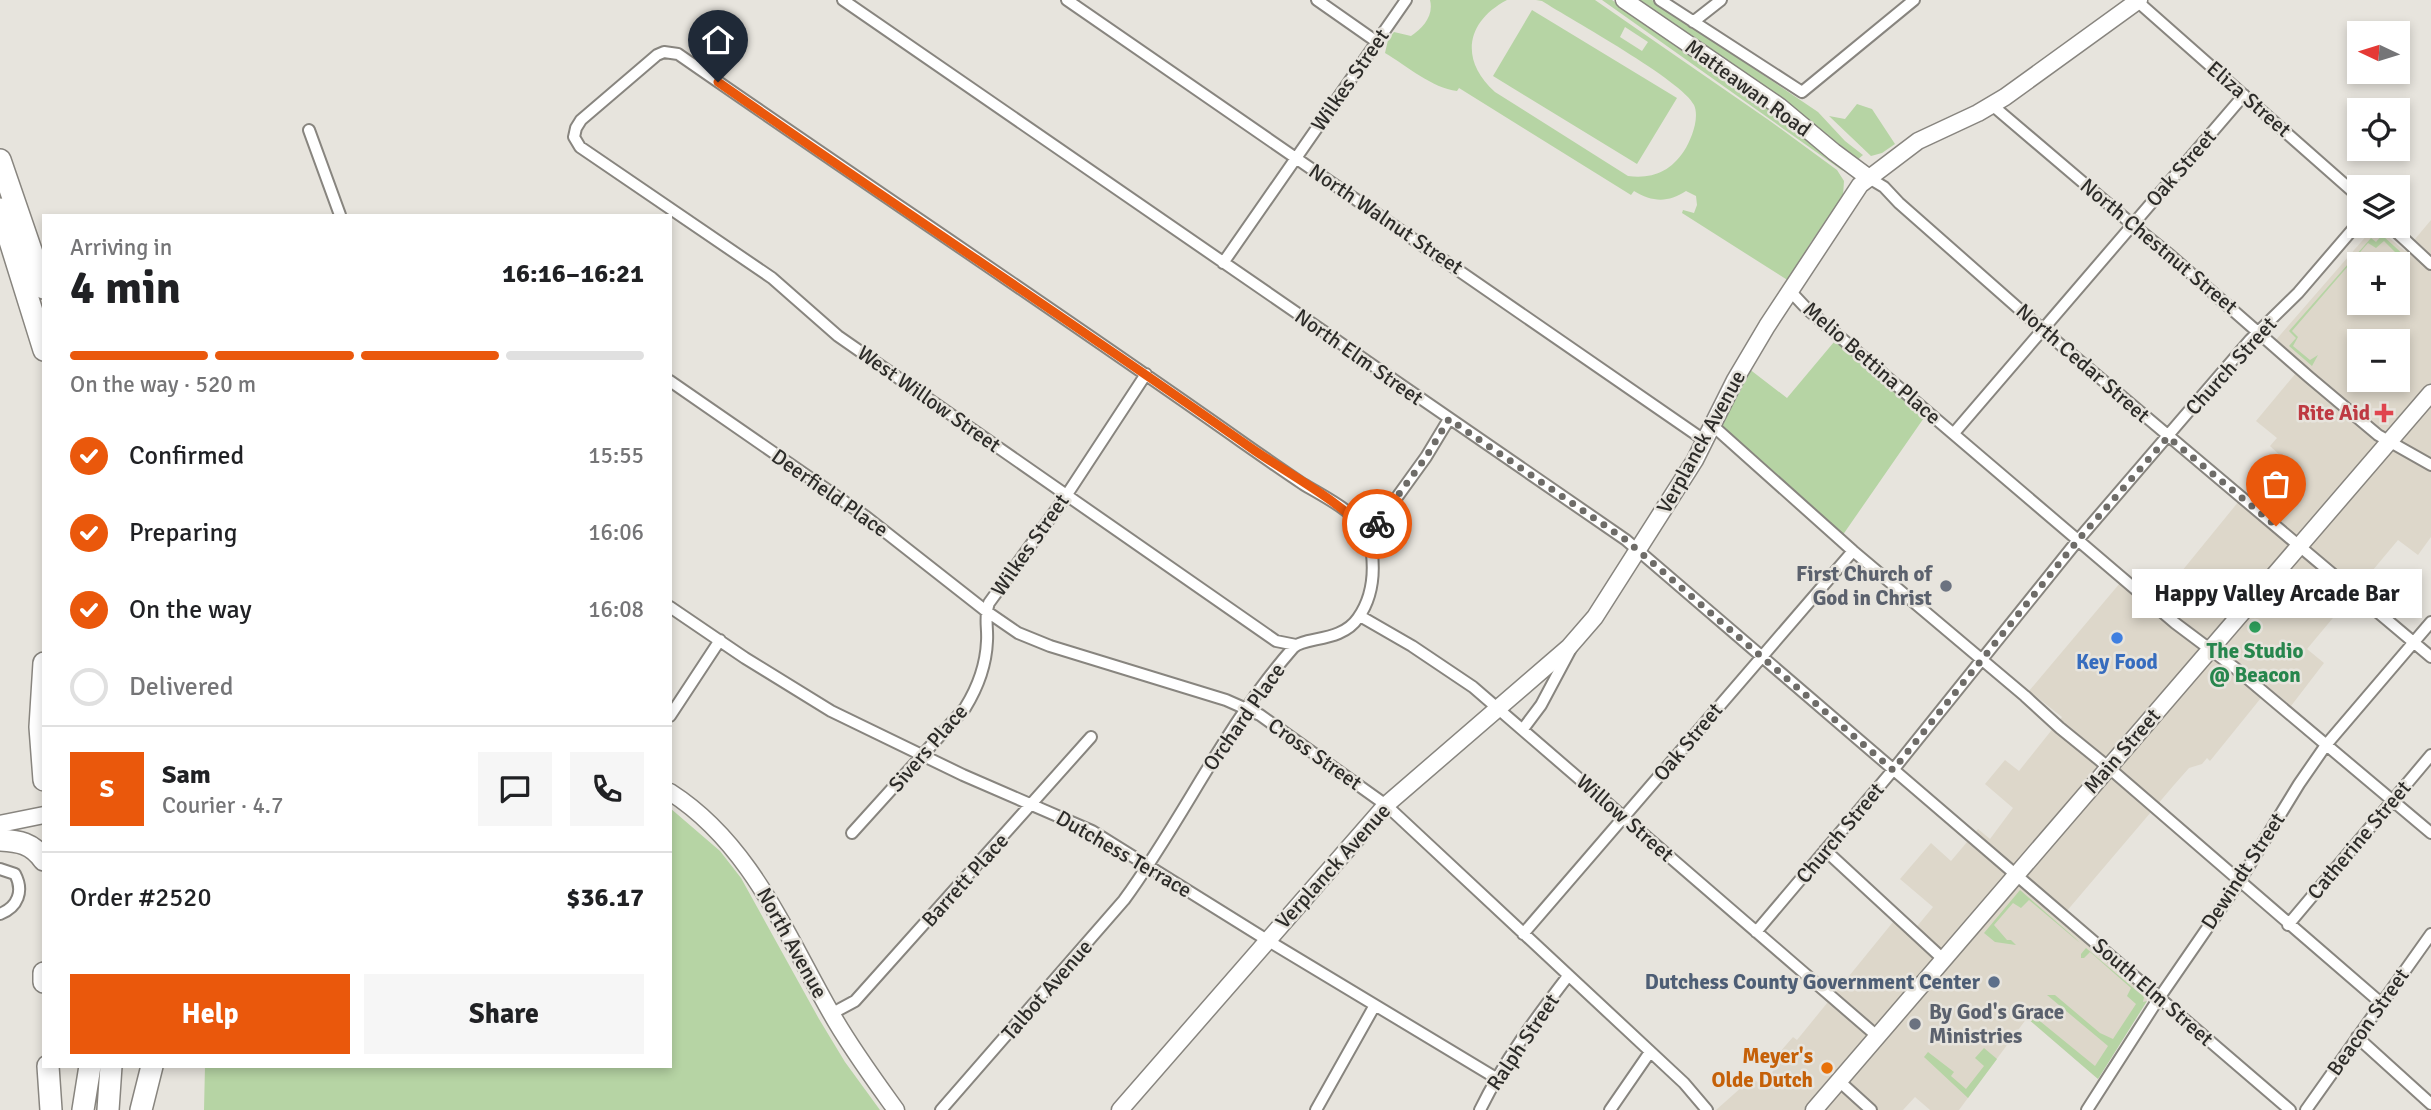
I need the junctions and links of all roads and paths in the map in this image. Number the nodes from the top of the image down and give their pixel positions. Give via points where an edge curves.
1 (843, 0) edge
2 (1068, 0) edge
3 (1317, 0) edge
4 (1406, 0) edge
5 (1624, 0) edge
6 (1660, 0) edge
7 (1721, 0) edge
8 (1914, 0) edge
9 (2138, 1) edge
10 (1693, 22) junction
11 (1377, 42) junction
12 (2245, 95) junction
13 (1992, 105) junction
14 (309, 130) dead end
15 (1296, 158) junction
16 (0, 160) edge
17 (1869, 178) junction
18 (2347, 187) edge
19 (0, 209) edge
20 (341, 214) edge
21 (2133, 225) junction
22 (2347, 236) edge
23 (2403, 238) edge
24 (1223, 263) junction
25 (2431, 264) edge
26 (42, 281) edge
27 (1791, 292) junction
28 (38, 329) junction
29 (2043, 330) junction
30 (2259, 332) junction
31 (42, 343) edge
32 (42, 354) edge
33 (1146, 374) junction
34 (672, 382) edge
35 (2431, 393) edge
36 (1449, 419) junction
37 (1712, 425) junction
38 (1954, 433) junction
39 (2168, 437) junction
40 (1704, 440) junction
41 (2390, 441) junction
42 (2431, 465) edge
43 (1066, 496) junction
44 (1368, 536) junction
45 (2078, 540) junction
46 (2298, 547) junction
47 (1638, 550) junction
48 (1853, 551) junction
49 (672, 608) edge
50 (986, 611) junction
51 (1360, 616) junction
52 (2431, 622) edge
53 (1575, 639) junction
54 (720, 640) junction
55 (2414, 643) junction
56 (1296, 645) junction
57 (2209, 650) junction
58 (1761, 656) junction
59 (2431, 657) edge
60 (1980, 659) junction
61 (42, 695) edge
62 (1245, 707) junction
63 (1496, 708) junction
64 (672, 713) edge
65 (1522, 729) junction
66 (1091, 737) dead end
67 (2326, 745) junction
68 (42, 754) edge
69 (2431, 755) edge
70 (923, 756) junction
71 (2108, 767) junction
72 (1893, 770) junction
73 (672, 794) edge
74 (2392, 802) junction
75 (1034, 804) junction
76 (1386, 805) junction
77 (42, 815) edge
78 (1623, 817) junction
79 (0, 824) edge
80 (852, 833) dead end
81 (2431, 833) edge
82 (0, 840) edge
83 (1825, 850) junction
84 (42, 858) edge
85 (1149, 866) junction
86 (0, 869) edge
87 (2016, 874) junction
88 (2239, 882) junction
89 (0, 914) edge
90 (2288, 925) junction
91 (1756, 932) junction
92 (1524, 934) junction
93 (2431, 934) edge
94 (1267, 940) junction
95 (1943, 959) junction
96 (1568, 975) junction
97 (2160, 998) junction
98 (2381, 1003) junction
99 (1375, 1005) junction
100 (831, 1014) junction
101 (1877, 1036) junction
102 (2357, 1037) junction
103 (1650, 1052) junction
104 (48, 1068) edge
105 (90, 1068) edge
106 (111, 1068) edge
107 (152, 1068) edge
108 (1496, 1078) junction
109 (1839, 1081) junction
110 (2431, 1104) edge
111 (51, 1110) edge
112 (83, 1110) edge
113 (108, 1110) edge
114 (141, 1110) edge
115 (896, 1110) edge
116 (941, 1110) edge
117 (1120, 1110) edge
118 (1315, 1110) edge
119 (1480, 1110) edge
120 (1610, 1110) edge
121 (1707, 1110) edge
122 (1814, 1110) edge
123 (1871, 1110) edge
124 (2087, 1110) edge
125 (2290, 1110) edge
126 (2306, 1110) edge

1 - 24 street, North Elm Street
2 - 15 street, North Walnut Street
3 - 11 street
4 - 11 street, Wilkes Street
5 - 17 street, Matteawan Road via 1779,106
6 - 10 street
7 - 10 street
8 - 10 street via 1802,92
9 - 12 street, Eliza Street
9 - 13 street, Verplanck Avenue
11 - 15 street, Wilkes Street
12 - 18 street, Eliza Street
12 - 21 street, Oak Street
13 - 17 street, Verplanck Avenue via 1918,141
13 - 21 street, North Chestnut Street
14 - 20 street
15 - 24 street, Wilkes Street
15 - 40 street, North Walnut Street
16 - 26 highway
17 - 27 street, Verplanck Avenue
17 - 29 street, North Cedar Street
19 - 28 highway
21 - 29 street, Oak Street
21 - 30 street, North Chestnut Street
22 - 30 street, Church Street
23 - 25 street
24 - 36 street, North Elm Street
27 - 37 street, Verplanck Avenue
27 - 38 street, Melio Bettina Place
28 - 31 highway
28 - 32 highway
29 - 38 street, Oak Street
29 - 39 street, North Cedar Street
30 - 39 street, Church Street
30 - 41 street, North Chestnut Street via 2328,394
33 - 43 street, Wilkes Street
33 - 43 street, West Willow Street via 678,54 657,55 581,120 574,137 580,147 772,278 838,336
33 - 44 street via 1348,512
34 - 50 street, Deerfield Place via 865,516
35 - 41 street, Main Street
36 - 44 street
36 - 47 street, North Elm Street
37 - 40 street, Verplanck Avenue
37 - 48 street
38 - 45 street, Melio Bettina Place
39 - 45 street, Church Street
39 - 46 street, North Cedar Street
40 - 47 street, Verplanck Avenue
41 - 42 street, North Chestnut Street
41 - 46 street, Main Street
43 - 50 street, Wilkes Street
43 - 56 street, West Willow Street via 1276,640
44 - 51 street via 1373,573
45 - 57 street, Melio Bettina Place
45 - 60 street, Church Street
46 - 55 street, North Cedar Street
46 - 57 street, Main Street
47 - 53 street, Verplanck Avenue via 1595,617
47 - 58 street, North Elm Street
48 - 58 street, Oak Street
48 - 60 street
49 - 54 street, Dutchess Terrace
50 - 62 street, Cross Street via 1018,633 1050,646
50 - 70 street, Sivers Place via 986,659 978,686
51 - 56 street, Orchard Place via 1336,635
51 - 63 street, Willow Street via 1473,687
52 - 55 street, Dewindt Street
53 - 63 street, Verplanck Avenue
53 - 65 street via 1563,668
54 - 64 street
54 - 70 street, Dutchess Terrace via 831,711
55 - 59 street, North Cedar Street
55 - 67 street, Dewindt Street
56 - 62 street, Orchard Place
57 - 67 street, Melio Bettina Place
57 - 71 street, Main Street
58 - 72 street, North Elm Street
58 - 78 street, Oak Street
60 - 71 street
60 - 72 street, Church Street
61 - 68 highway
62 - 76 street, Cross Street
62 - 85 street, Orchard Place
63 - 65 street, Willow Street
63 - 76 street, Verplanck Avenue
65 - 78 street, Willow Street
66 - 75 street, Barrett Place
67 - 74 street, Melio Bettina Place
67 - 88 street, Dewindt Street
69 - 74 street, Catherine Street
70 - 75 street, Dutchess Terrace
70 - 80 street, Sivers Place
71 - 87 street, Main Street
71 - 88 street
72 - 83 street, Church Street
72 - 87 street, North Elm Street
73 - 100 street, North Avenue via 715,827 748,866
74 - 81 street, Melio Bettina Place
74 - 90 street, Catherine Street
75 - 85 street, Dutchess Terrace via 1092,831
75 - 100 street, Barrett Place via 855,1001
76 - 92 street, Cross Street
76 - 94 street, Verplanck Avenue
77 - 79 street
78 - 91 street, Willow Street
78 - 92 street, Oak Street
82 - 84 highway via 24,843
83 - 91 street, Church Street
83 - 95 street
85 - 94 street, Dutchess Terrace
85 - 116 street, Talbot Avenue via 1124,901
86 - 89 street via 15,874 19,892 13,907
87 - 95 street, Main Street
87 - 97 street, South Elm Street
88 - 90 street
88 - 97 street, Dewindt Street
90 - 98 street
91 - 101 street, Willow Street
92 - 96 street, Cross Street
93 - 98 street, Beacon Street
94 - 99 street, Dutchess Terrace
94 - 117 street, Verplanck Avenue
95 - 101 street, Main Street
96 - 103 street, Cross Street
96 - 108 street, Ralph Street
97 - 124 street, Dewindt Street
97 - 125 street, South Elm Street
98 - 102 street, Beacon Street
99 - 108 street, Dutchess Terrace
99 - 118 street
100 - 115 street, North Avenue
101 - 109 street, Main Street
102 - 110 street
102 - 126 street, Beacon Street
103 - 120 street
103 - 121 street, Cross Street
104 - 111 highway
105 - 112 highway
106 - 113 highway
107 - 114 highway
108 - 119 street, Ralph Street
109 - 122 street, Main Street
109 - 123 street

